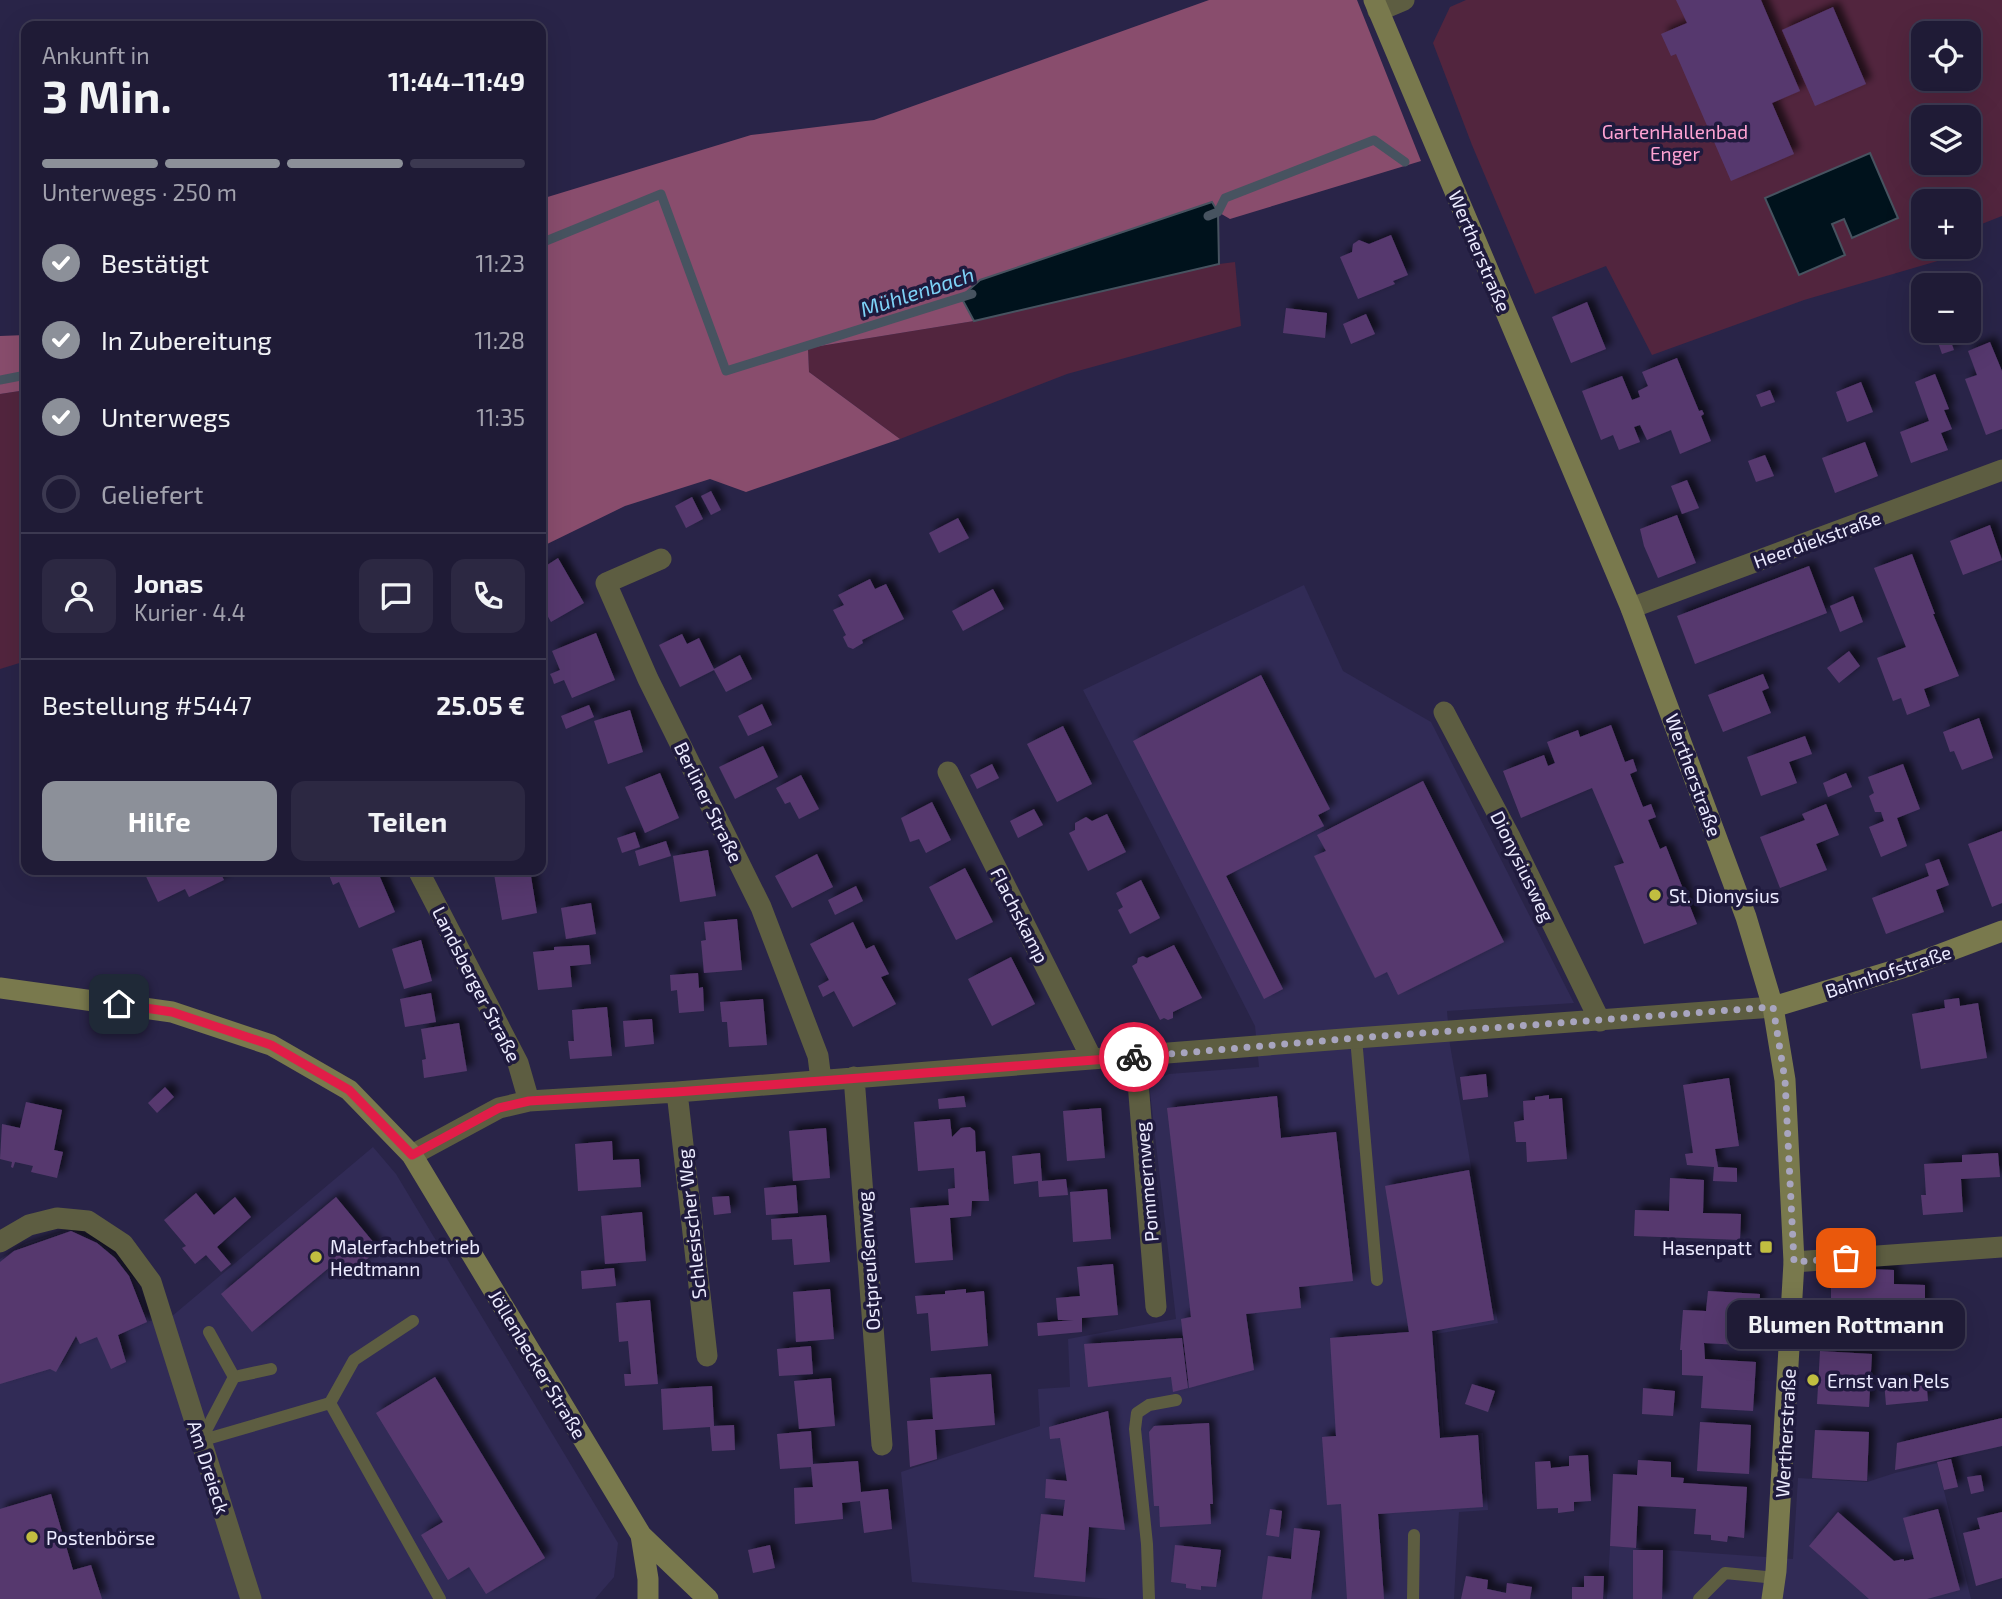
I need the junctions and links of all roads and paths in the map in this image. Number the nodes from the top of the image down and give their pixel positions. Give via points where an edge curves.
1 (1404, 0) edge
2 (1376, 5) edge
3 (2002, 470) edge
4 (661, 559) dead end
5 (1632, 608) junction
6 (1444, 712) dead end
7 (948, 772) dead end
8 (421, 875) edge
9 (2002, 931) edge
10 (0, 988) edge
11 (1773, 1007) junction
12 (1600, 1021) junction
13 (1356, 1038) junction
14 (1136, 1057) junction
15 (1092, 1059) junction
16 (854, 1077) junction
17 (821, 1080) junction
18 (677, 1092) junction
19 (529, 1101) junction
20 (412, 1155) junction
21 (0, 1242) edge
22 (2002, 1247) edge
23 (1794, 1262) junction
24 (1377, 1280) dead end
25 (1156, 1307) dead end
26 (413, 1321) dead end
27 (209, 1332) dead end
28 (706, 1356) dead end
29 (271, 1369) dead end
30 (234, 1377) junction
31 (1176, 1400) dead end
32 (330, 1403) junction
33 (200, 1441) junction
34 (881, 1445) dead end
35 (642, 1535) junction
36 (1414, 1535) dead end
37 (1776, 1577) junction
38 (251, 1599) edge
39 (440, 1599) edge
40 (648, 1599) edge
41 (708, 1599) edge
42 (1149, 1599) edge
43 (1413, 1599) edge
44 (1699, 1599) edge
45 (1772, 1599) edge

1 - 2 street
2 - 5 main road, Wertherstraße
3 - 5 street, Heerdiekstraße
4 - 17 street, Berliner Straße via 606,583 648,679 761,907 818,1056
5 - 11 main road, Wertherstraße via 1746,917
6 - 12 street, Dionysiusweg
7 - 15 street, Flachskamp
8 - 19 street, Landsberger Straße via 518,1063
9 - 11 main road, Bahnhofstraße via 1909,966
10 - 20 main road, Jöllenbecker Straße via 172,1012 271,1045 349,1090
11 - 12 street
11 - 23 main road, Wertherstraße via 1785,1080
12 - 13 street
13 - 14 street
13 - 24 lane
14 - 15 street
14 - 25 street, Pommernweg
15 - 16 street
16 - 17 street
16 - 34 street, Ostpreußenweg
17 - 18 street
18 - 19 street
18 - 28 street, Schlesischer Weg
19 - 20 street via 499,1108
20 - 35 main road, Jöllenbecker Straße
21 - 33 street, Am Dreieck via 29,1225 57,1218 88,1221 123,1244 151,1282
22 - 23 street
23 - 37 main road, Wertherstraße
26 - 32 lane via 354,1360
27 - 30 lane
29 - 30 lane
30 - 33 lane
31 - 42 lane via 1149,1405 1137,1413
32 - 33 lane
32 - 39 lane
33 - 38 street, Am Dreieck
35 - 40 main road, Jöllenbecker Straße
35 - 41 main road, Jöllenbecker Straße
36 - 43 lane
37 - 44 lane via 1725,1573
37 - 45 main road, Wertherstraße

